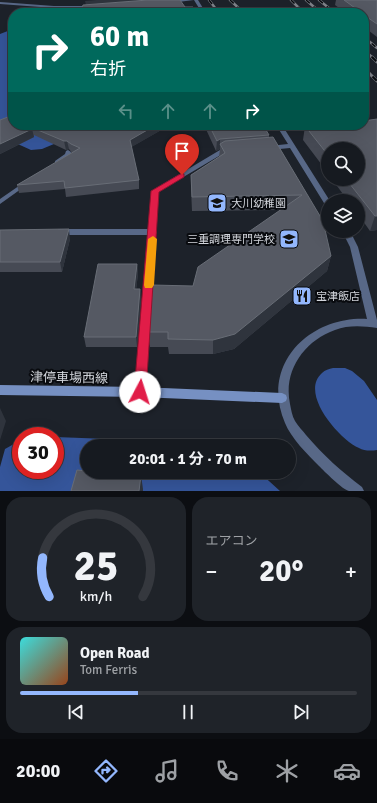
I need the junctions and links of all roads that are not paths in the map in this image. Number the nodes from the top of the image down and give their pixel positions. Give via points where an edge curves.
1 (90, 0) edge
2 (192, 0) edge
3 (161, 2) edge
4 (0, 3) edge
5 (99, 7) edge
6 (87, 8) junction
7 (283, 130) edge
8 (292, 146) junction
9 (261, 148) edge
10 (237, 150) edge
11 (68, 152) edge
12 (49, 167) edge
13 (30, 180) edge
14 (322, 194) edge
15 (0, 202) edge
16 (54, 232) edge
17 (153, 232) junction
18 (350, 238) edge
19 (375, 323) edge
20 (0, 390) edge
21 (140, 392) junction
22 (282, 398) junction
23 (358, 491) edge

1 - 6 street
2 - 3 street
4 - 6 street
5 - 6 street
7 - 8 street
8 - 9 street
8 - 14 street
10 - 17 street via 222,151 155,191
11 - 12 street via 68,155
13 - 15 street
16 - 17 street
17 - 21 street
18 - 19 street
19 - 22 street via 358,322 332,327 310,338 294,357 284,377
20 - 21 main road, 津停車場西線
21 - 22 main road, 津停車場西線
22 - 23 street via 290,424 304,442 334,473

